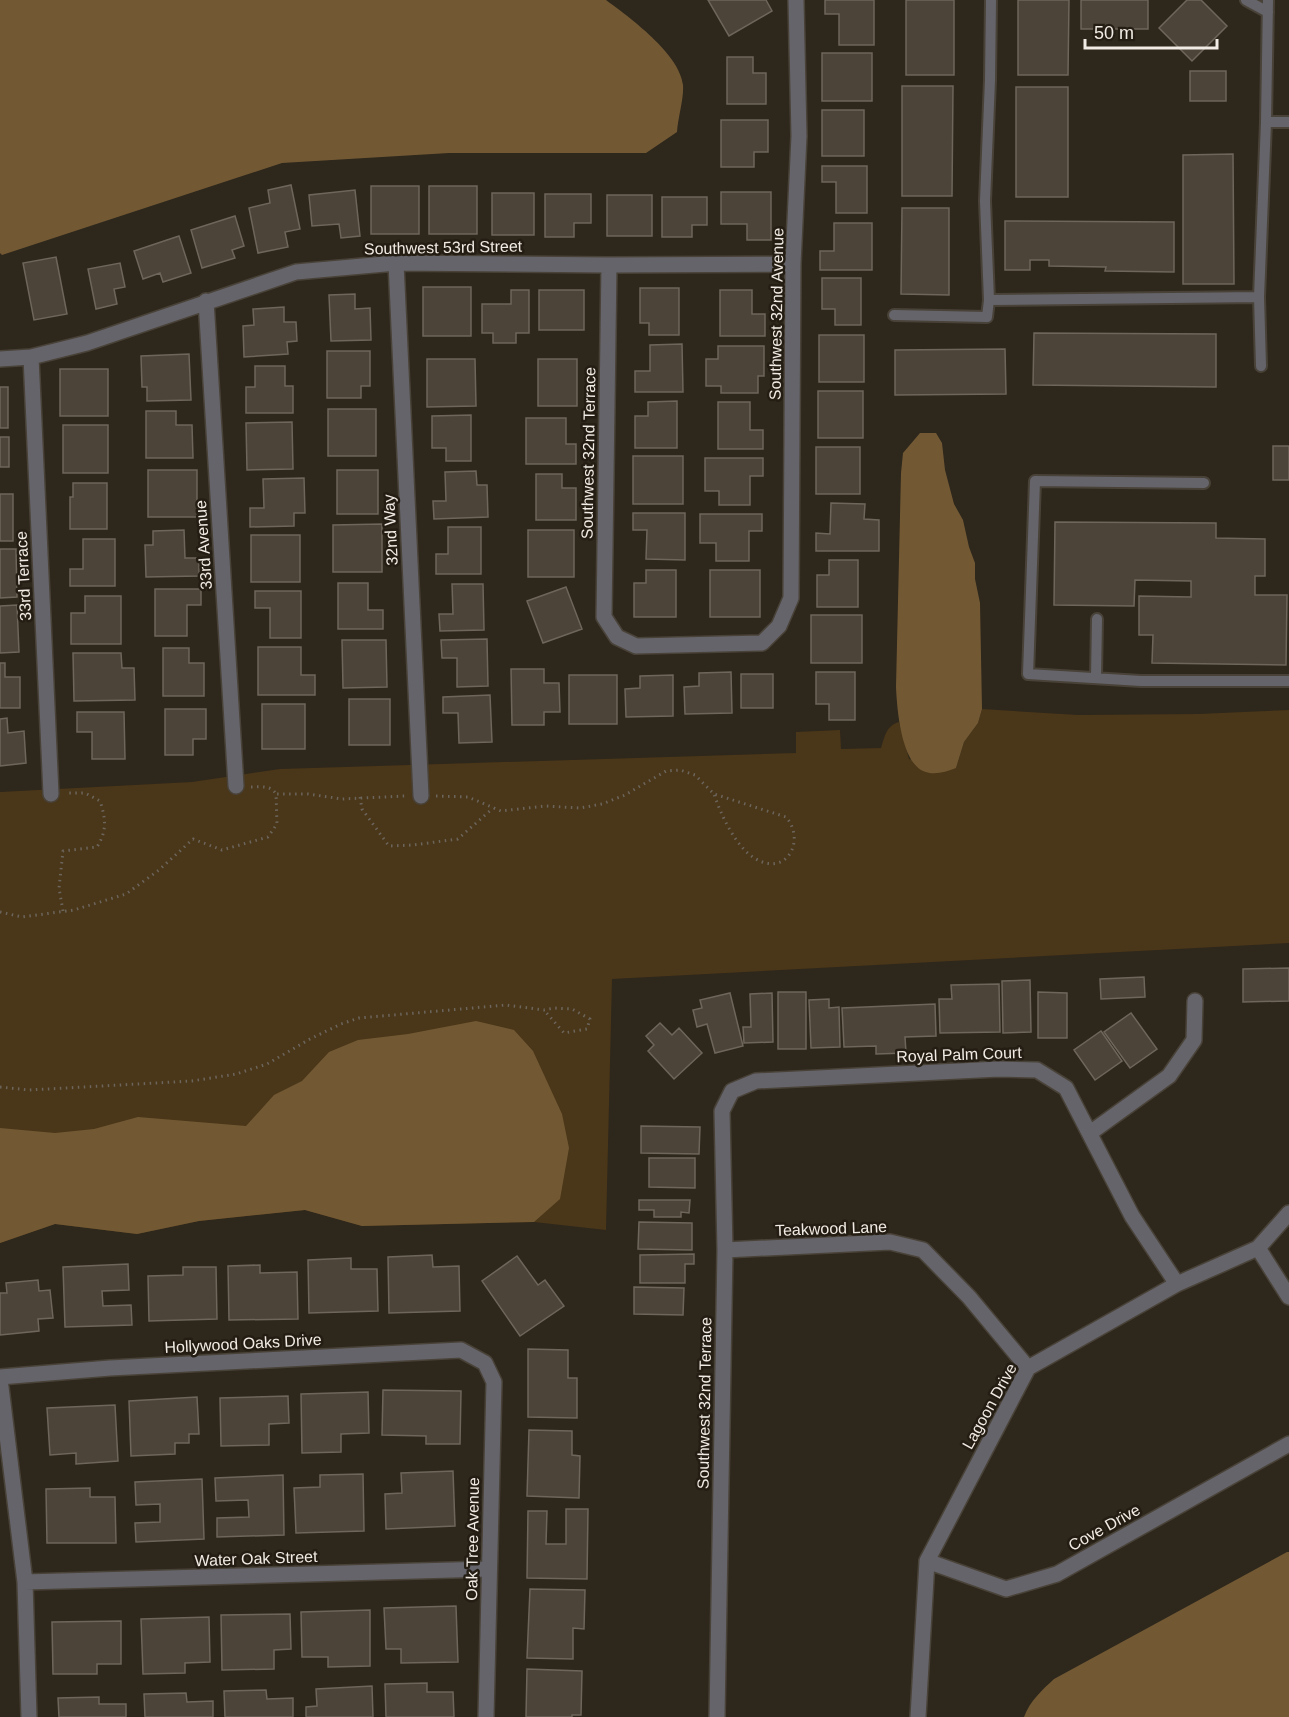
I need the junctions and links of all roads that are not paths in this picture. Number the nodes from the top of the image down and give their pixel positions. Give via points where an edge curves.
1 (796, 0) edge
2 (991, 0) edge
3 (1246, 0) edge
4 (1268, 6) edge
5 (1266, 122) junction
6 (1289, 122) edge
7 (396, 263) junction
8 (793, 264) junction
9 (609, 265) junction
10 (1259, 297) junction
11 (989, 300) junction
12 (206, 301) junction
13 (894, 315) dead end
14 (31, 357) junction
15 (0, 359) edge
16 (1261, 366) dead end
17 (1204, 483) dead end
18 (1097, 619) dead end
19 (617, 637) joint
20 (1096, 678) junction
21 (1289, 681) edge
22 (236, 786) road end
23 (51, 794) road end
24 (421, 796) road end
25 (1195, 1001) dead end
26 (732, 1091) joint
27 (1090, 1133) junction
28 (1289, 1213) edge
29 (1258, 1248) junction
30 (725, 1250) junction
31 (1177, 1284) junction
32 (1289, 1297) edge
33 (485, 1363) joint
34 (1028, 1368) junction
35 (0, 1378) edge
36 (1289, 1444) edge
37 (927, 1561) junction
38 (489, 1569) junction
39 (25, 1582) junction
40 (29, 1717) edge
41 (486, 1717) edge
42 (717, 1717) edge
43 (918, 1717) edge

1 - 8 street, Southwest 32nd Avenue via 799,136
2 - 11 lane via 984,201
3 - 4 lane
4 - 5 lane
5 - 6 lane
5 - 10 lane
7 - 9 street, Southwest 53rd Street
7 - 12 street, Southwest 53rd Street via 296,272
7 - 24 street, 32nd Way
8 - 9 street, Southwest 53rd Street
8 - 19 street, Southwest 32nd Avenue via 791,598 779,626 762,643 636,646
9 - 19 street, Southwest 32nd Terrace via 604,617
10 - 11 lane
10 - 16 lane
11 - 13 lane via 987,317
12 - 14 street, Southwest 53rd Street
12 - 22 street, 33rd Avenue
14 - 15 street, Southwest 53rd Street
14 - 23 street, 33rd Terrace
17 - 20 lane via 1035,481 1028,674
18 - 20 lane
20 - 21 lane
25 - 27 street via 1194,1040 1169,1076
26 - 27 street, Royal Palm Court via 756,1081 1037,1070 1066,1088
26 - 30 street, Southwest 32nd Terrace via 723,1111
27 - 31 street, Royal Palm Court via 1132,1216
28 - 29 street, Lagoon Drive
29 - 31 street, Lagoon Drive
29 - 32 street
30 - 34 street, Teakwood Lane via 890,1242 923,1250 969,1297
30 - 42 street, Southwest 32nd Terrace
31 - 34 street, Lagoon Drive
33 - 35 street, Hollywood Oaks Drive via 461,1350 110,1368
33 - 38 street, Oak Tree Avenue via 494,1382
34 - 37 street, Lagoon Drive
35 - 39 street
36 - 37 street, Cove Drive via 1057,1574 1006,1589
37 - 43 street, Lagoon Drive
38 - 39 street, Water Oak Street
38 - 41 street, Oak Tree Avenue
39 - 40 street

